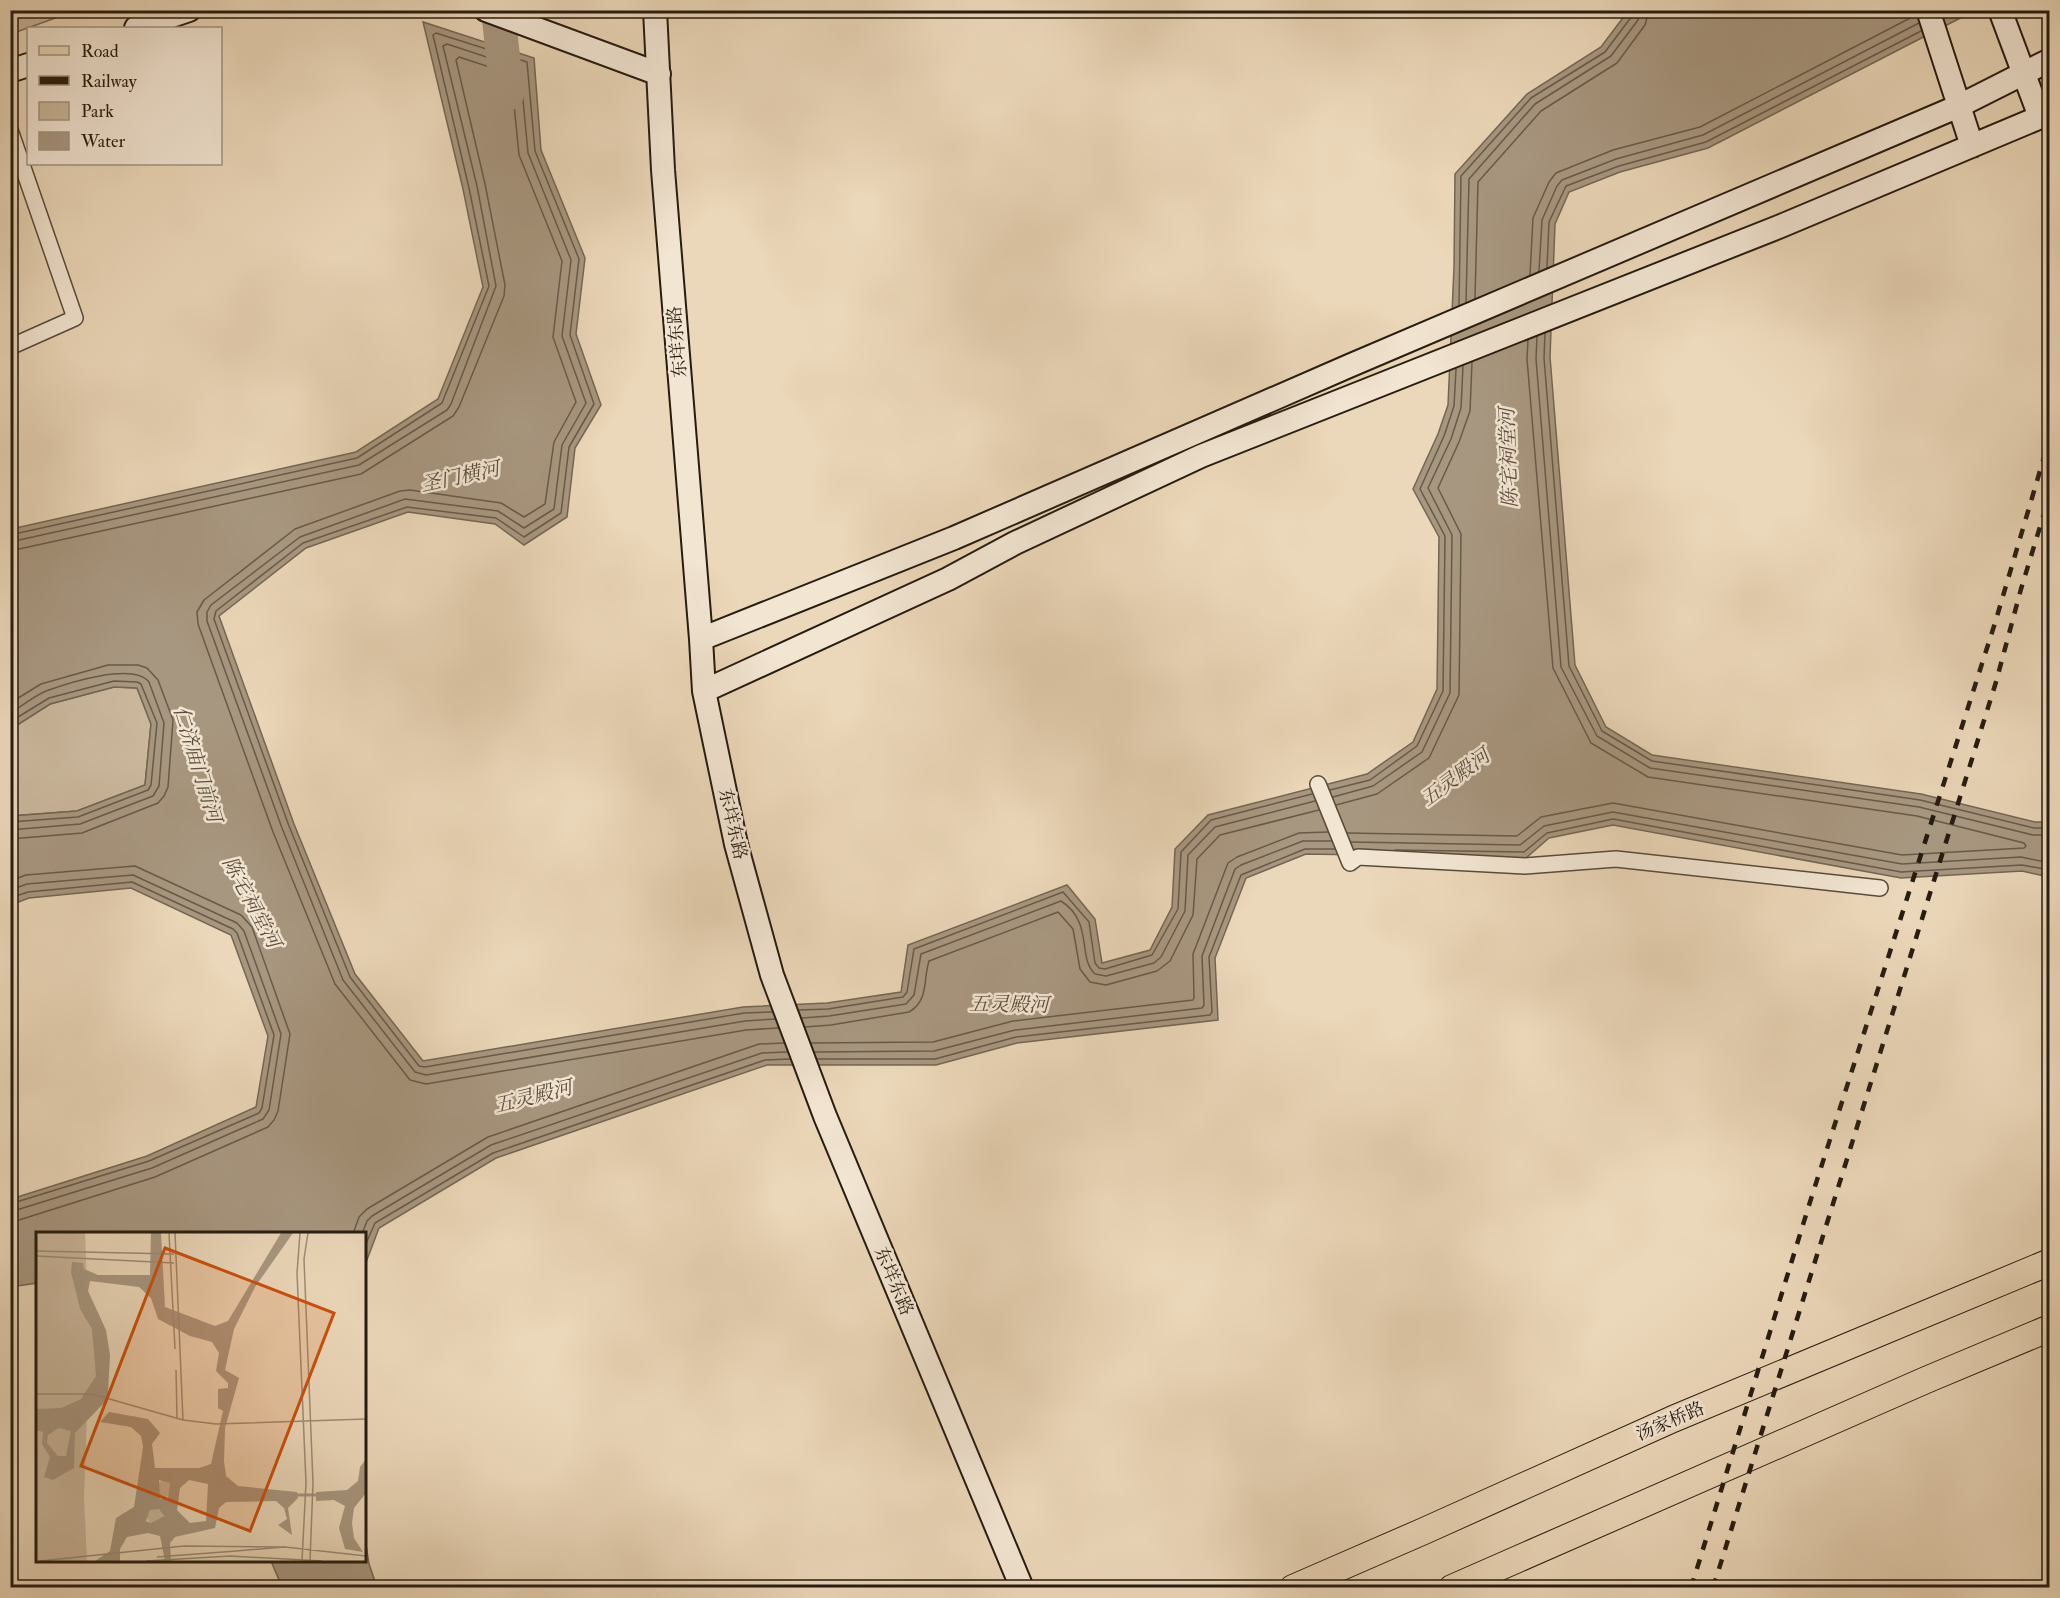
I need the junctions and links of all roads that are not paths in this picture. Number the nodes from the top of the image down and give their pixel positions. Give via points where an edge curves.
1 (189, 10) edge
2 (486, 10) edge
3 (1928, 10) edge
4 (656, 14) edge
5 (2003, 17) edge
6 (139, 27) edge
7 (2049, 60) edge
8 (27, 65) edge
9 (10, 71) edge
10 (2023, 72) junction
11 (659, 74) junction
12 (1959, 106) junction
13 (2045, 115) edge
14 (10, 130) edge
15 (1972, 147) junction
16 (10, 347) edge
17 (701, 639) junction
18 (704, 691) junction
19 (1318, 784) dead end
20 (1880, 888) dead end
21 (2049, 1262) edge
22 (2049, 1328) edge
23 (1022, 1587) edge
24 (1293, 1587) edge
25 (1452, 1587) edge

1 - 6 main road
2 - 11 main road
3 - 12 main road
4 - 11 main road, 东垟东路
5 - 10 main road
7 - 10 main road
8 - 9 main road
10 - 12 main road
10 - 13 main road
11 - 17 main road, 东垟东路 via 663,170
12 - 15 main road
12 - 17 main road via 954,538
13 - 15 main road
14 - 16 street via 75,318
15 - 18 main road via 1201,456 948,579
17 - 18 main road, 东垟东路
18 - 23 main road, 东垟东路 via 736,844 772,975 825,1116
19 - 20 street via 1350,863 1358,857 1525,866 1616,859
21 - 24 main road, 汤家桥路 via 1673,1419
22 - 25 main road

